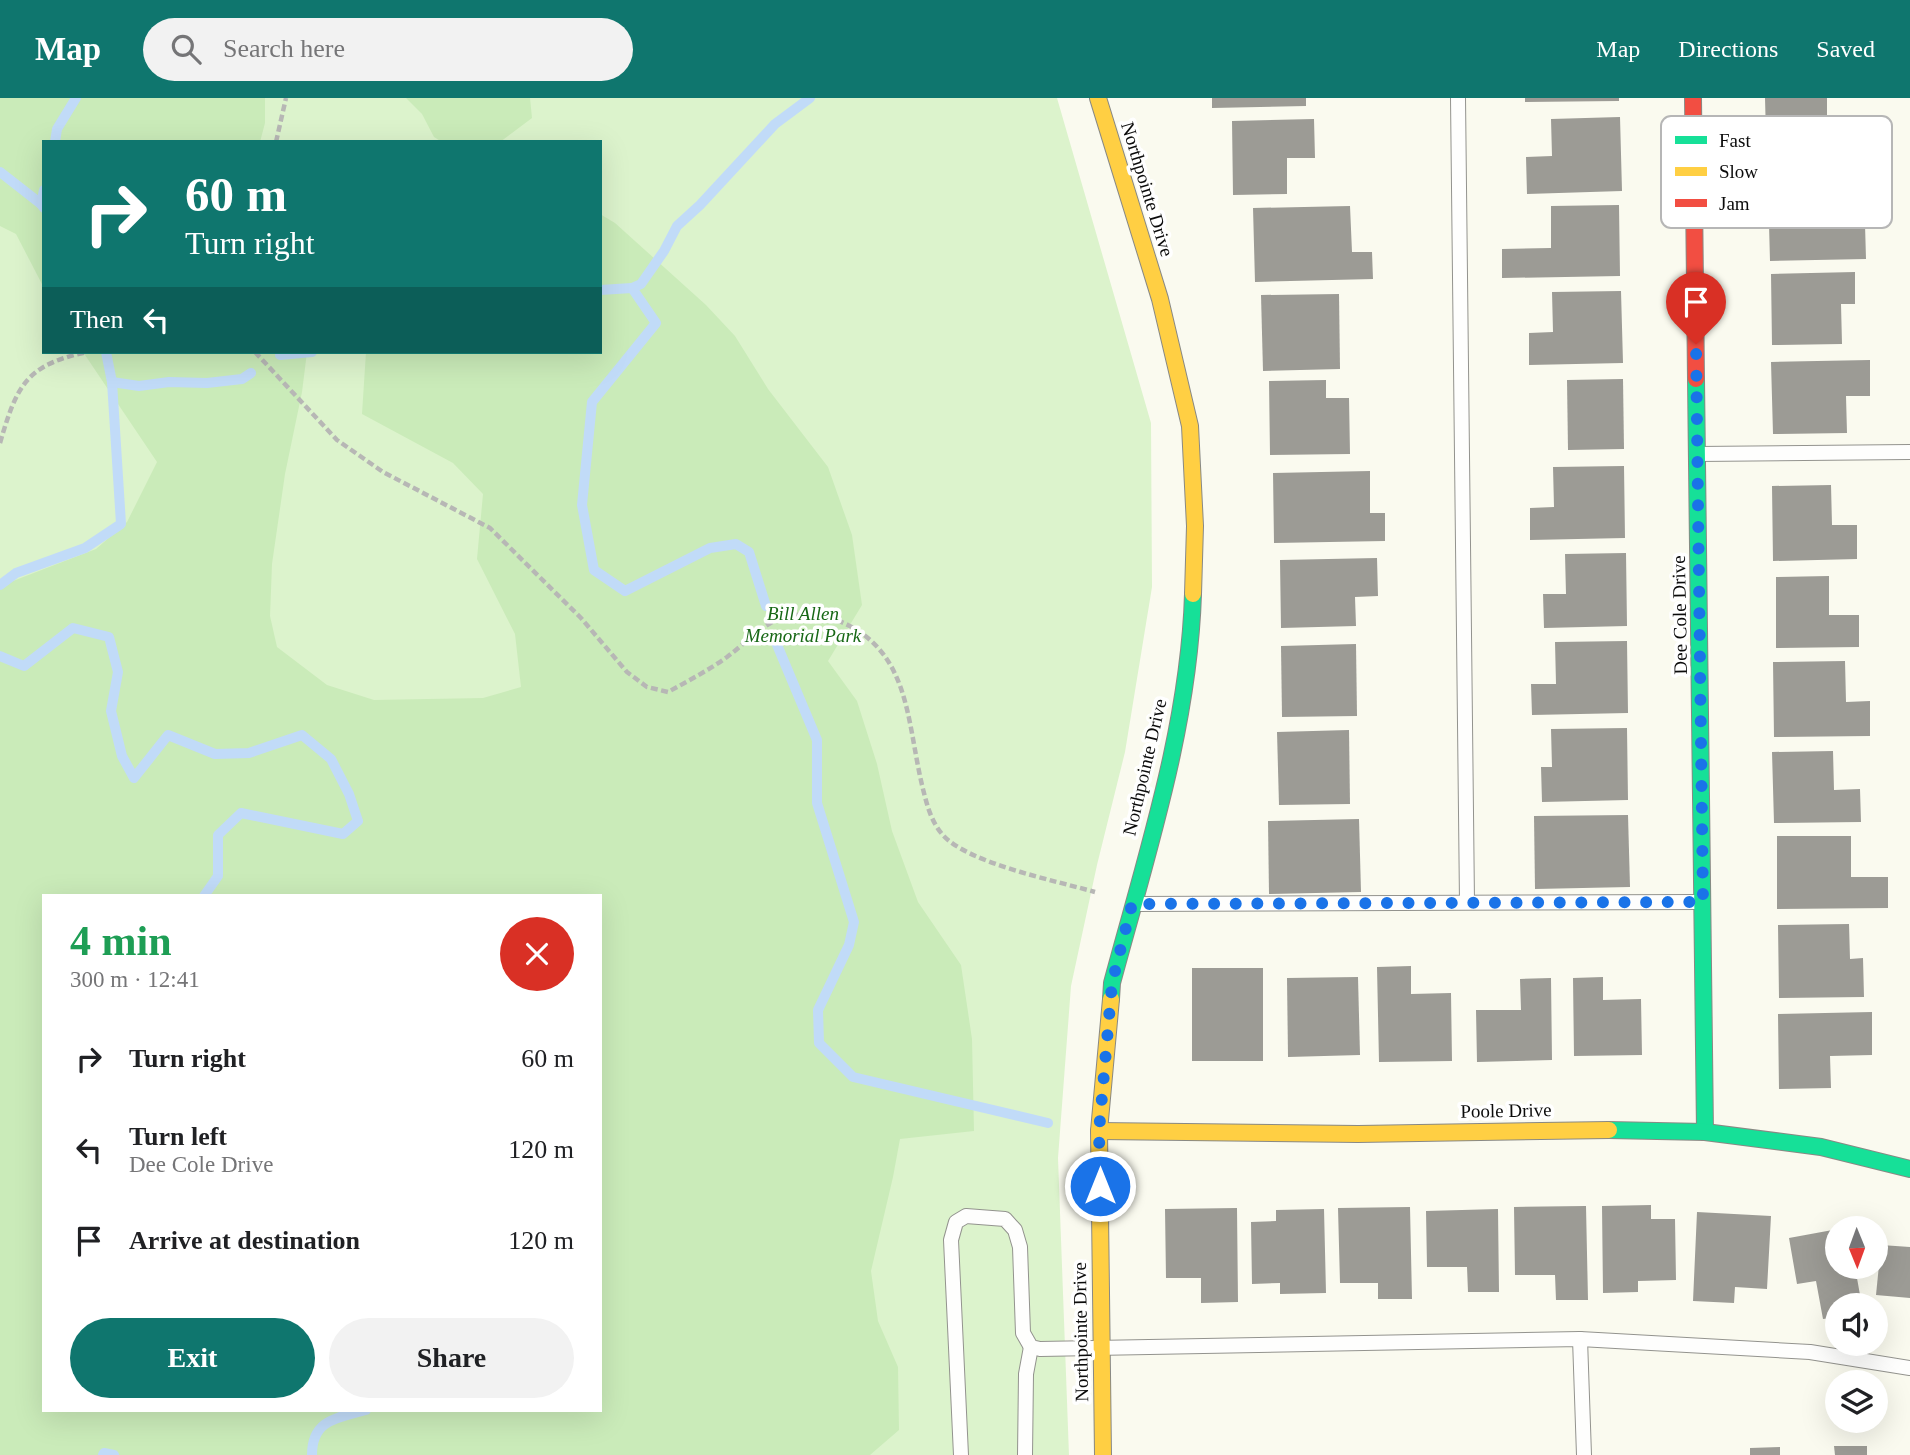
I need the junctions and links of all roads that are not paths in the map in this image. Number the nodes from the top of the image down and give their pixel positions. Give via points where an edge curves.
1 (1098, 98) edge
2 (1458, 98) edge
3 (1693, 98) edge
4 (1693, 116) edge
5 (1695, 228) edge
6 (1910, 452) edge
7 (1698, 454) junction
8 (1467, 902) junction
9 (1703, 902) junction
10 (1132, 904) junction
11 (1099, 1131) junction
12 (1705, 1132) junction
13 (1910, 1169) edge
14 (1580, 1339) junction
15 (1031, 1348) junction
16 (1101, 1350) junction
17 (1910, 1368) edge
18 (961, 1455) edge
19 (1025, 1455) edge
20 (1103, 1455) edge
21 (1584, 1455) edge

1 - 10 street, Northpointe Drive via 1160,299 1190,426 1193,476 1192,633 1173,752
2 - 8 lane
3 - 4 street, Dee Cole Drive
5 - 7 street, Dee Cole Drive
6 - 7 lane
7 - 9 street, Dee Cole Drive
8 - 9 lane
8 - 10 lane
9 - 12 street, Dee Cole Drive
10 - 11 street, Northpointe Drive via 1112,983
11 - 12 street, Poole Drive
11 - 16 street, Northpointe Drive
12 - 13 street, Poole Drive via 1821,1147
14 - 16 lane
14 - 17 lane via 1810,1352
14 - 21 lane
15 - 16 lane
15 - 18 lane via 1023,1333 1020,1247 1015,1230 1005,1219 966,1216 956,1222 951,1240
15 - 19 lane via 1026,1374
16 - 20 street, Northpointe Drive

